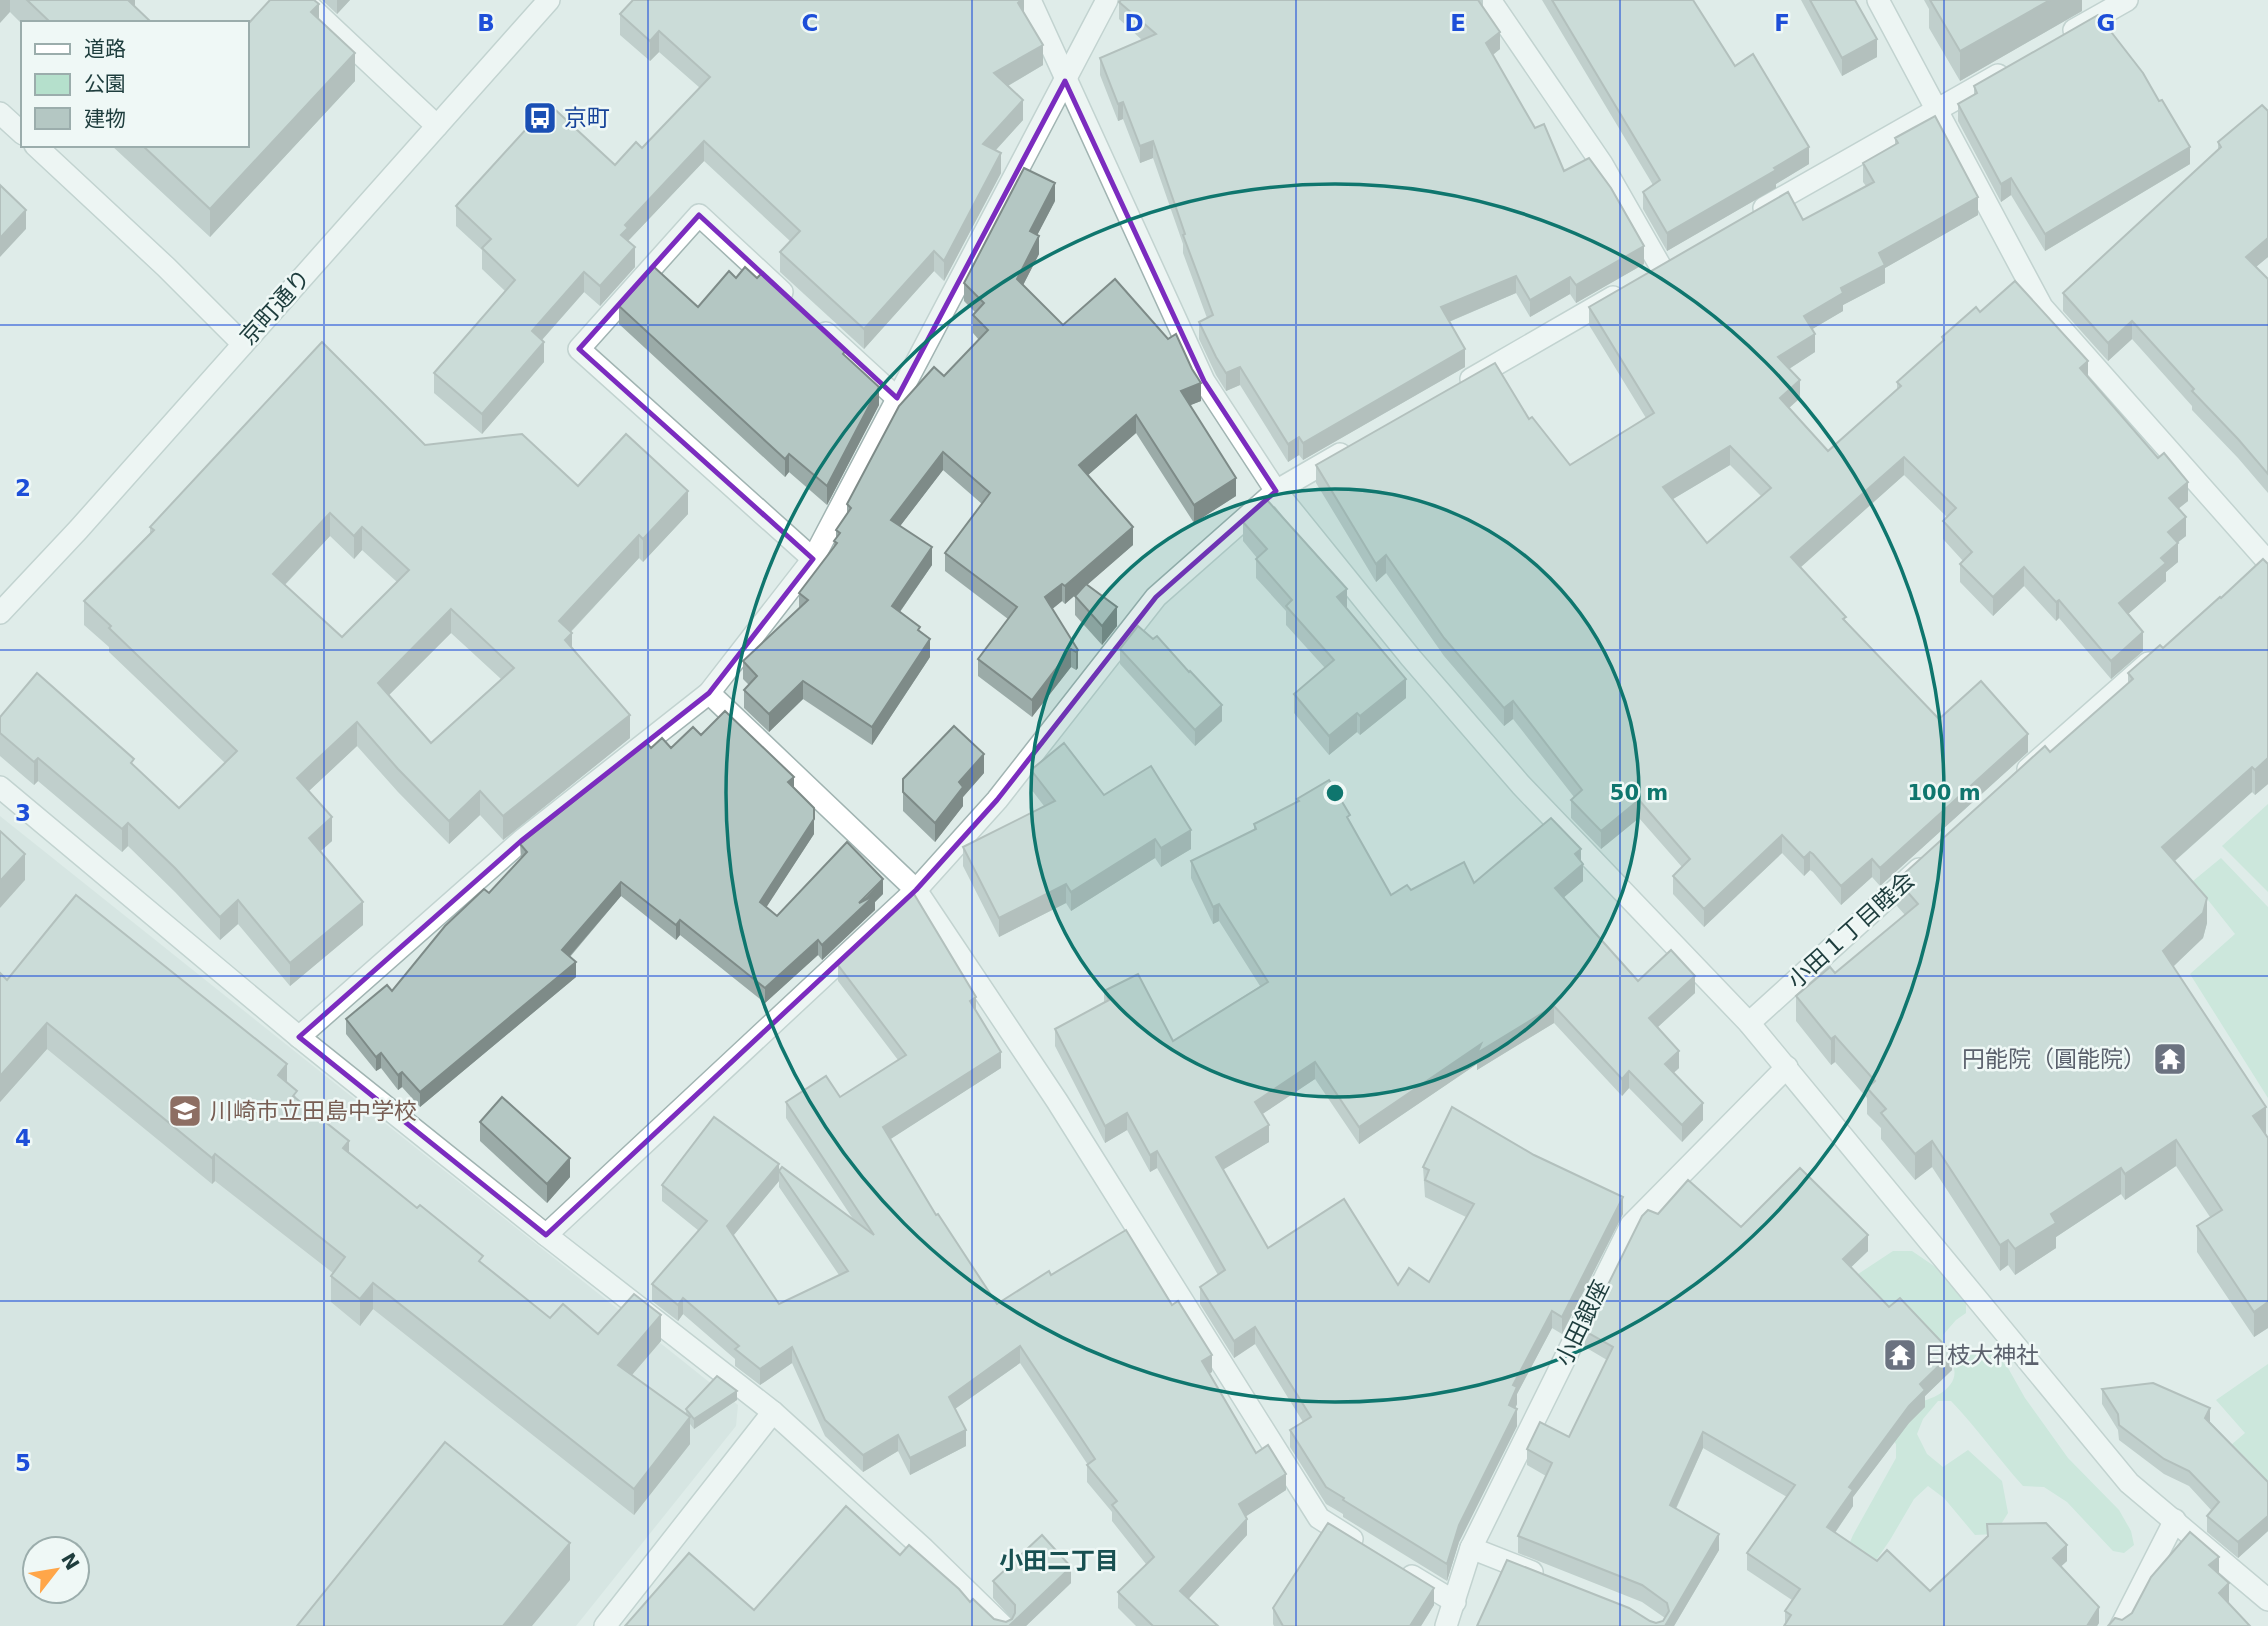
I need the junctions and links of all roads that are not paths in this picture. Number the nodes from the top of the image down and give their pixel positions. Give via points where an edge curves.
1 (303, 0) edge
2 (549, 0) edge
3 (1030, 0) edge
4 (1107, 0) edge
5 (1490, 0) edge
6 (1878, 0) edge
7 (2127, 0) edge
8 (2056, 41) edge
9 (2021, 61) edge
10 (1065, 81) junction
11 (1938, 109) junction
12 (0, 113) edge
13 (438, 126) junction
14 (21, 132) edge
15 (37, 147) edge
16 (1747, 218) edge
17 (1683, 256) edge
18 (1626, 290) edge
19 (243, 344) junction
20 (1457, 387) edge
21 (897, 398) junction
22 (1361, 442) edge
23 (1276, 491) junction
24 (813, 559) junction
25 (2264, 562) edge
26 (0, 613) edge
27 (2164, 650) edge
28 (709, 692) junction
29 (2015, 781) edge
30 (0, 787) edge
31 (1934, 855) edge
32 (916, 890) junction
33 (1749, 1023) junction
34 (299, 1037) junction
35 (1787, 1066) junction
36 (546, 1235) junction
37 (773, 1412) junction
38 (2175, 1520) junction
39 (1364, 1546) edge
40 (1471, 1548) junction
41 (1398, 1567) edge
42 (1545, 1577) edge
43 (2268, 1600) edge
44 (1455, 1602) junction
45 (605, 1626) edge
46 (1003, 1626) edge
47 (1446, 1626) edge
48 (2121, 1626) edge

1 - 13 street
2 - 13 street, 京町通り
3 - 10 street
4 - 10 street
5 - 17 street via 1602,164 1656,273
6 - 11 street
7 - 8 street
9 - 11 street
10 - 21 street
10 - 23 street via 1204,381
11 - 16 street
11 - 25 street via 2042,307
12 - 14 street
13 - 19 street, 京町通り
15 - 19 street
18 - 20 street
19 - 26 street, 京町通り
21 - 24 street
21 - 24 street via 699,215 579,349
22 - 23 street
23 - 32 street via 1156,597 997,800
23 - 33 street via 1521,785
24 - 28 street
27 - 29 street
28 - 32 street
28 - 34 street via 521,841
30 - 34 street
31 - 33 street, 小田１丁目睦会
32 - 36 street
32 - 39 street via 1057,1101 1319,1518
33 - 35 street
34 - 36 street
35 - 38 street via 2084,1431 2129,1483
35 - 40 street, 小田銀座 via 1630,1225
36 - 37 street
37 - 45 street
37 - 46 street
38 - 43 street
38 - 48 street
40 - 42 street
40 - 44 street, 小田銀座
41 - 44 street
44 - 47 street, 小田銀座

